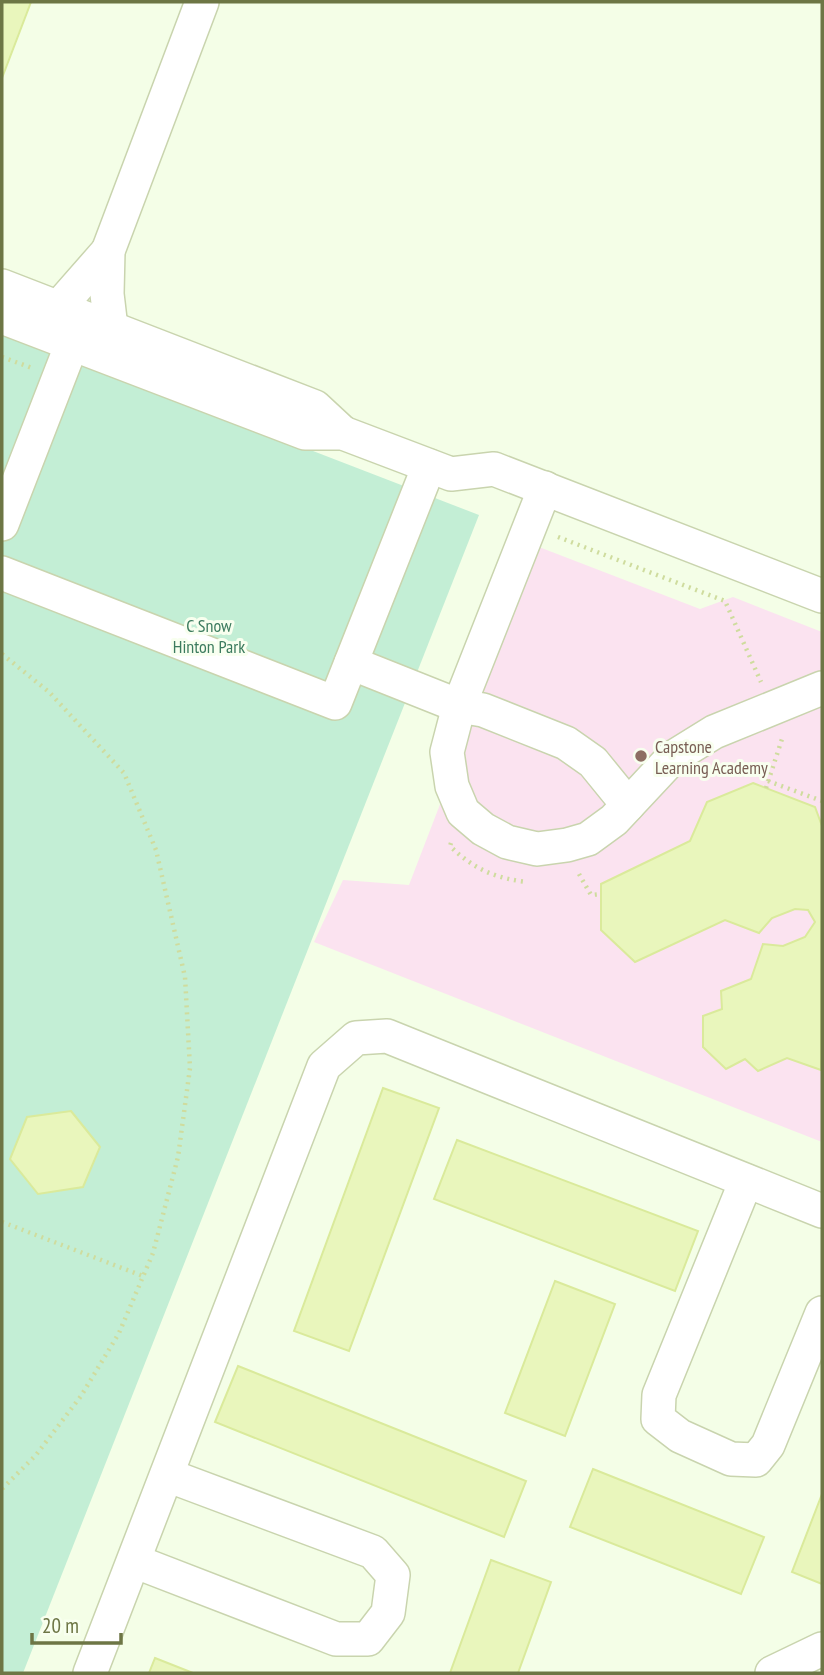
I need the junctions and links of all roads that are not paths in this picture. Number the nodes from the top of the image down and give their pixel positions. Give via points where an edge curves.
1 (202, 2) edge
2 (108, 251) junction
3 (2, 286) edge
4 (2, 317) edge
5 (81, 324) junction
6 (429, 466) junction
7 (545, 488) junction
8 (2, 524) edge
9 (2, 573) edge
10 (822, 596) edge
11 (351, 663) junction
12 (822, 688) edge
13 (459, 706) junction
14 (628, 804) junction
15 (746, 1181) junction
16 (822, 1211) edge
17 (822, 1313) edge
18 (167, 1475) junction
19 (134, 1561) junction
20 (822, 1649) edge
21 (90, 1673) edge
22 (772, 1673) edge

1 - 2 street
2 - 5 street
2 - 5 street via 107,294
3 - 5 street
4 - 5 street
5 - 6 street via 315,407 343,433
5 - 8 street
6 - 7 street via 451,474 494,469
6 - 11 street
7 - 10 street
7 - 13 street
9 - 11 street via 335,703
11 - 13 street
12 - 14 street via 714,732 672,758
13 - 14 street via 483,710 566,743 593,762
13 - 14 street via 447,752 450,777 463,812 483,829 507,842 537,849 568,845 588,839
15 - 16 street
15 - 17 street via 659,1395 658,1419 680,1436 731,1459 756,1460 768,1445
15 - 18 street via 387,1036 356,1038 324,1066
18 - 19 street
18 - 19 street via 373,1552 393,1575 388,1613 368,1639 336,1639
19 - 21 street
20 - 22 street

